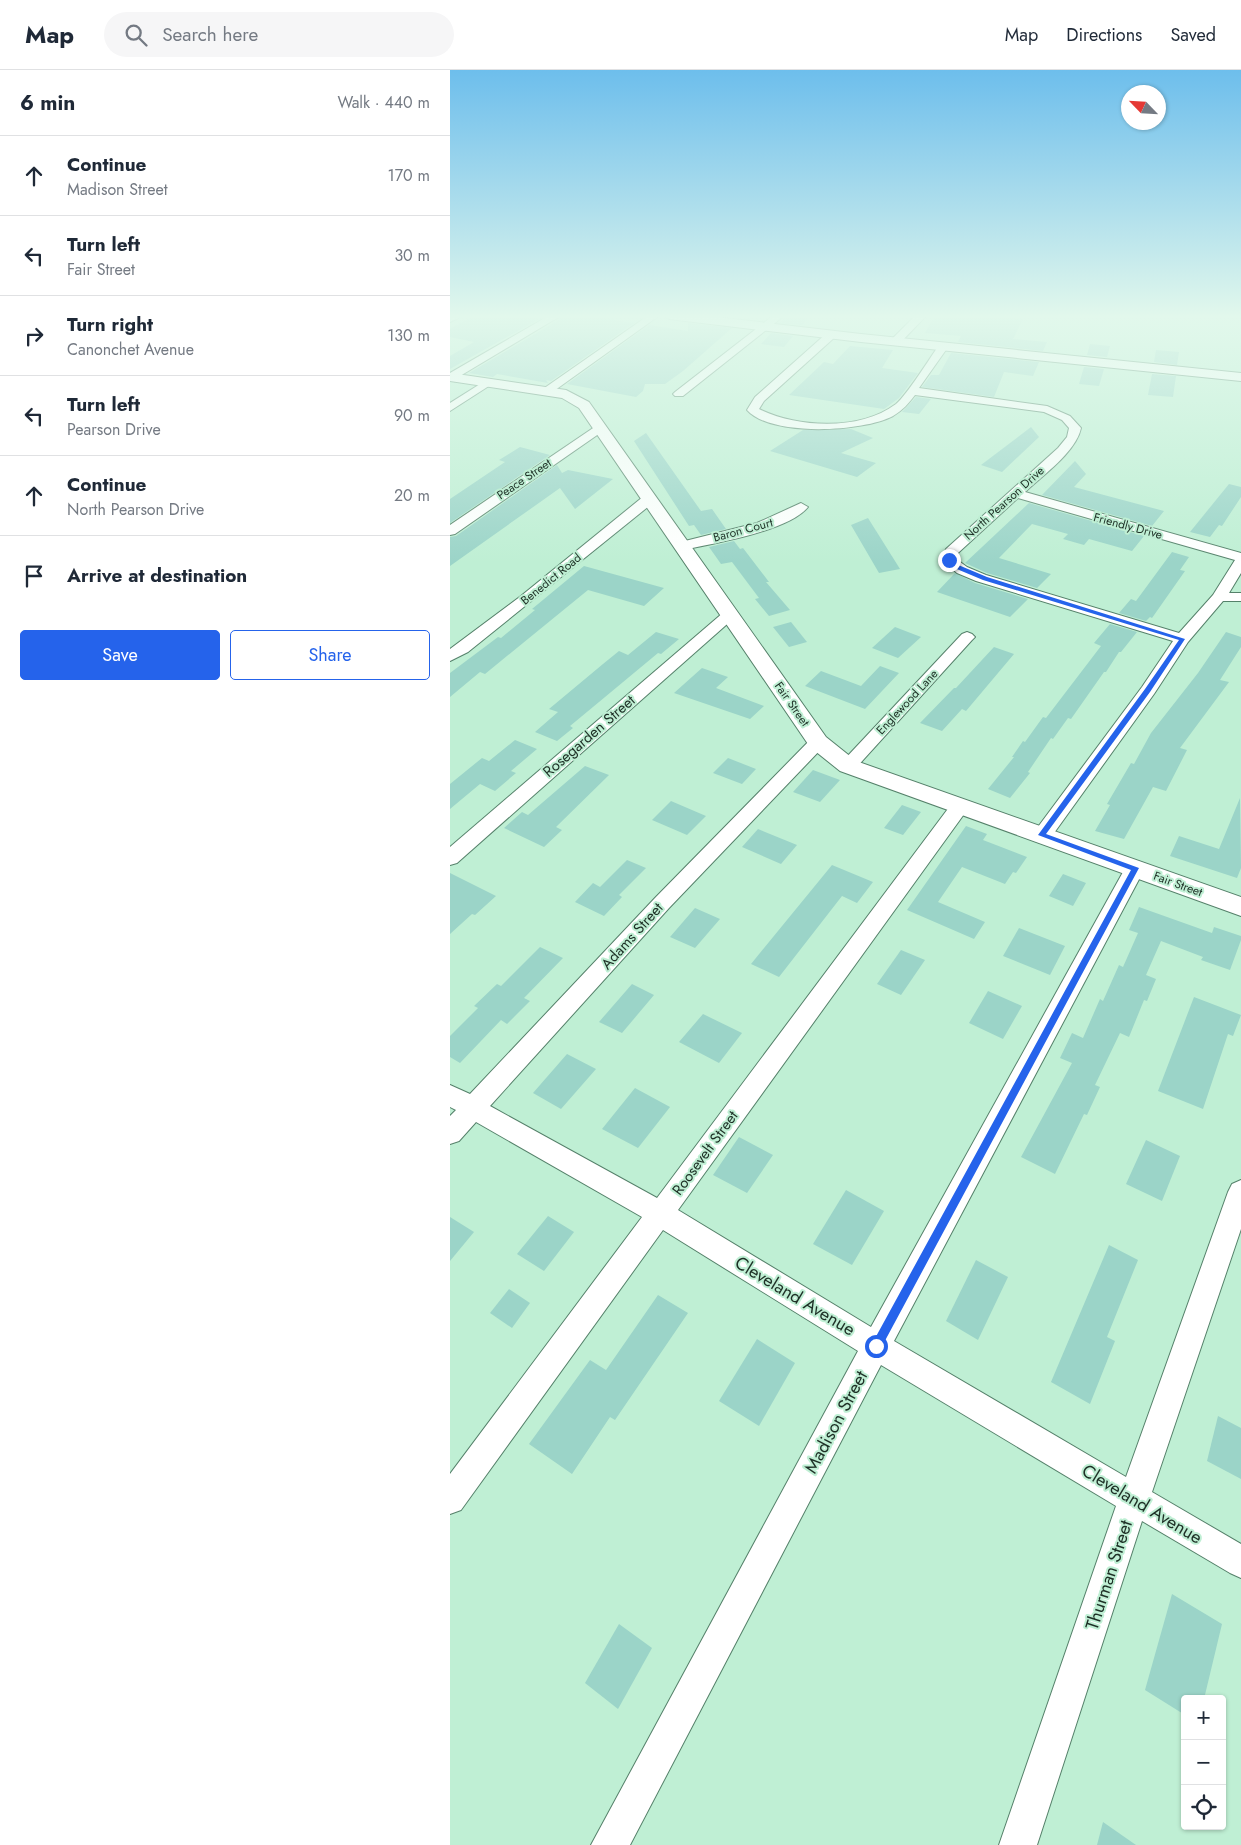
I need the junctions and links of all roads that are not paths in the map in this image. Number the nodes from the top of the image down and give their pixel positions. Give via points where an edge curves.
1 (465, 398) edge
2 (572, 398) edge
3 (762, 398) edge
4 (908, 398) edge
5 (968, 398) edge
6 (450, 408) edge
7 (599, 428) junction
8 (1016, 493) junction
9 (649, 499) junction
10 (801, 507) dead end
11 (450, 531) edge
12 (682, 546) junction
13 (1241, 562) edge
14 (1219, 596) junction
15 (1241, 597) edge
16 (729, 615) junction
17 (967, 637) dead end
18 (1182, 639) junction
19 (454, 650) edge
20 (818, 742) junction
21 (848, 766) junction
22 (960, 806) junction
23 (1042, 835) junction
24 (450, 858) edge
25 (1135, 868) junction
26 (1241, 907) edge
27 (450, 1095) edge
28 (474, 1108) junction
29 (450, 1133) edge
30 (1241, 1192) edge
31 (661, 1214) junction
32 (876, 1346) junction
33 (450, 1499) edge
34 (1134, 1499) junction
35 (1241, 1562) edge
36 (610, 1845) edge
37 (1018, 1845) edge

1 - 6 street
2 - 7 street, Fair Street via 584,406
3 - 4 street via 753,410 771,418 818,426 862,423 894,412
5 - 8 street, North Pearson Drive via 1033,406 1057,413 1075,428 1073,438
7 - 9 street, Fair Street
7 - 11 street, Peace Street
8 - 13 street, Friendly Drive
8 - 18 street, North Pearson Drive via 951,552 949,560 954,566 1061,603
9 - 12 street, Fair Street
9 - 19 street, Benedict Road
10 - 12 street, Baron Court via 793,515 772,523
12 - 16 street, Fair Street
13 - 14 street
14 - 15 street
14 - 18 street
16 - 20 street, Fair Street
16 - 24 street, Rosegarden Street
17 - 21 street, Englewood Lane
18 - 23 street
20 - 21 street, Fair Street
20 - 28 street, Adams Street via 662,903
21 - 22 street, Fair Street
22 - 23 street, Fair Street
22 - 31 street, Roosevelt Street
23 - 25 street, Fair Street
25 - 26 street, Fair Street
25 - 32 street, Madison Street
27 - 28 street, Cleveland Avenue
28 - 29 street, Adams Street
28 - 31 street, Cleveland Avenue
30 - 34 street, Thurman Street
31 - 32 street, Cleveland Avenue
31 - 33 street, Roosevelt Street
32 - 34 street, Cleveland Avenue
32 - 36 street, Madison Street
34 - 35 street, Cleveland Avenue
34 - 37 street, Thurman Street

